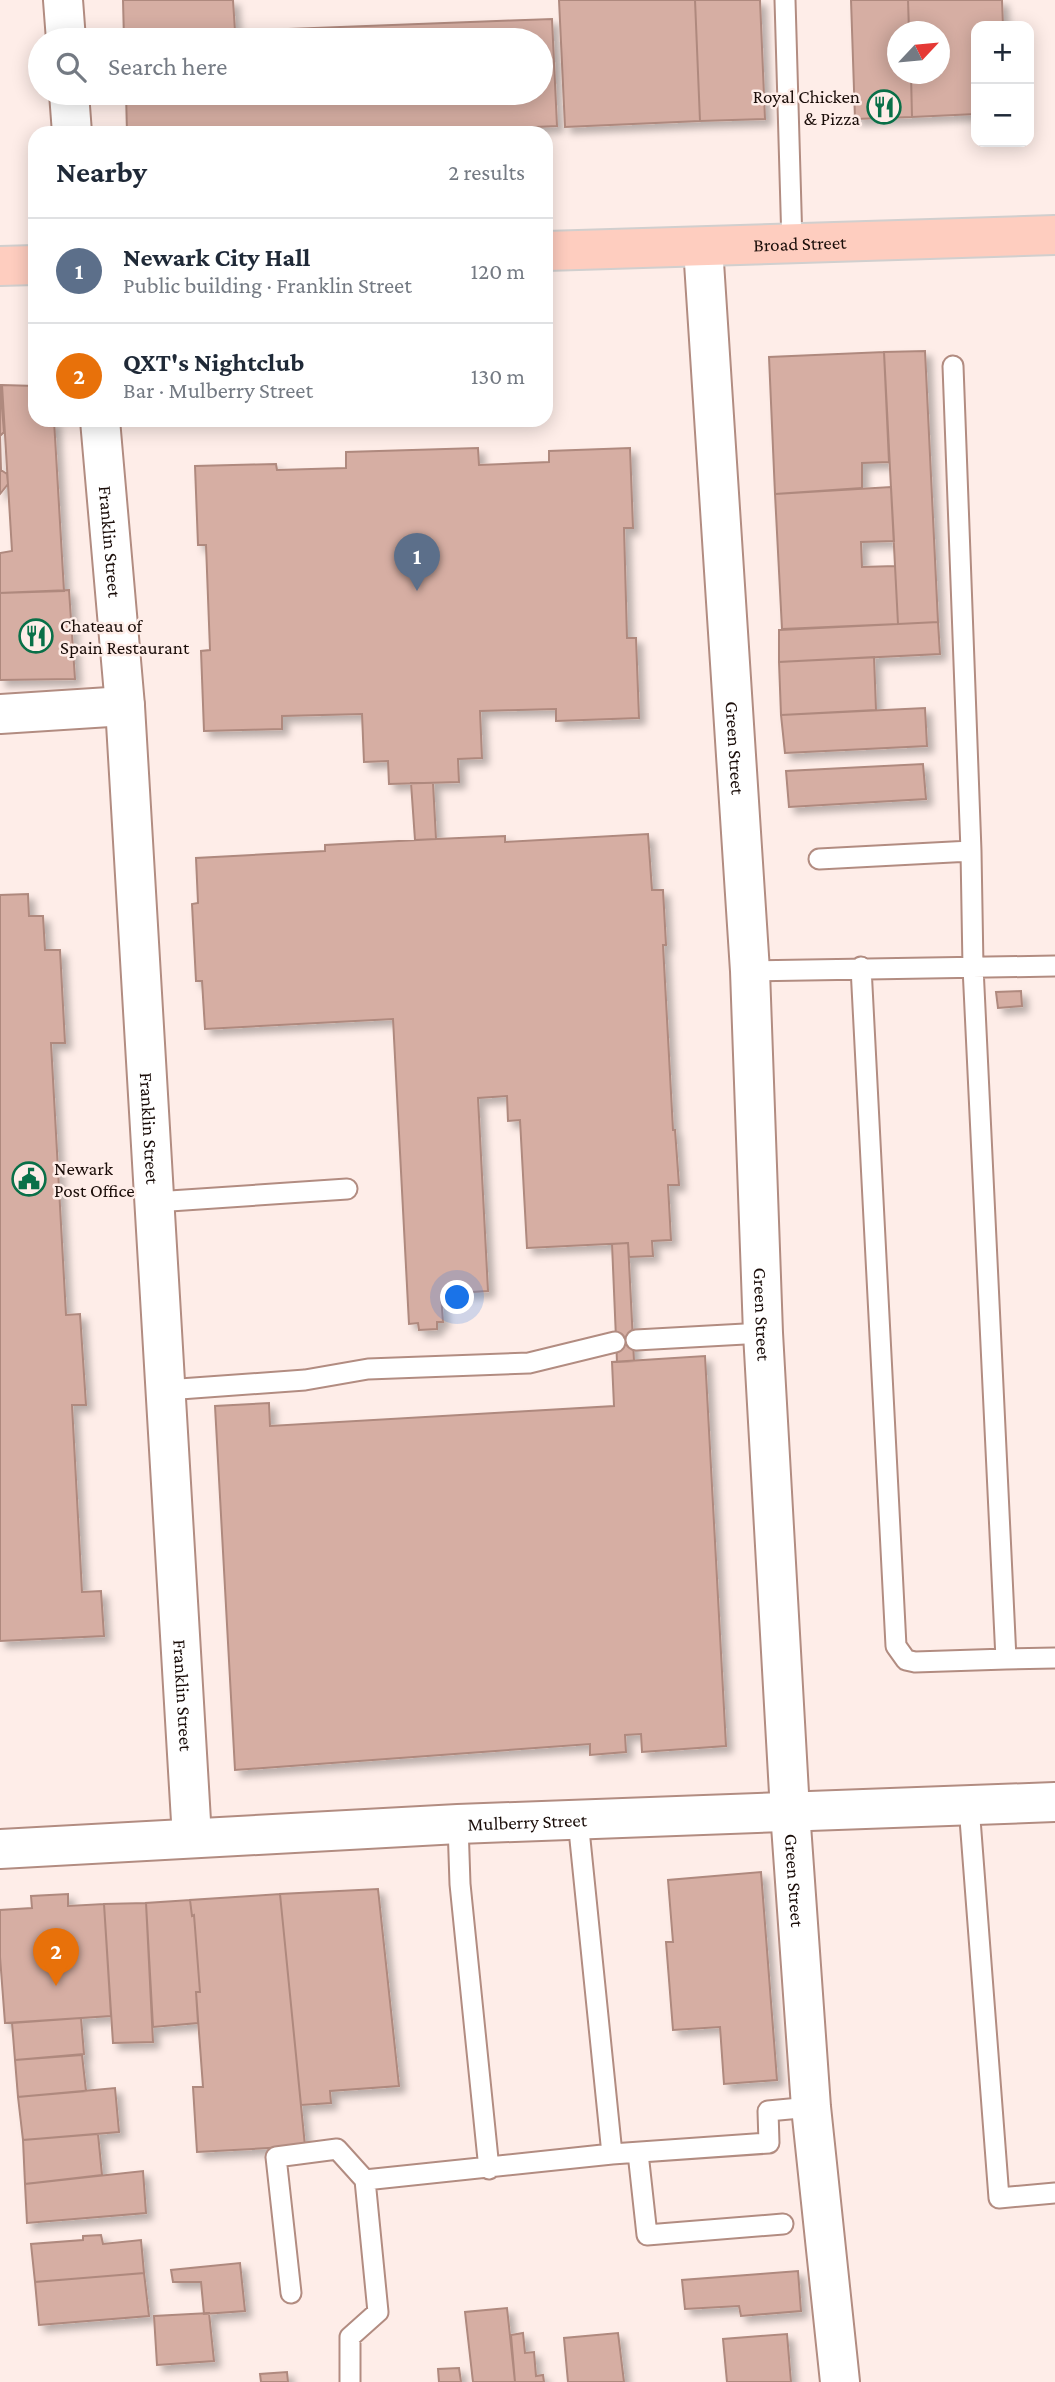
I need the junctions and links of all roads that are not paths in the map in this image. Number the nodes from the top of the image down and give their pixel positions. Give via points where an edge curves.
1 (63, 0) edge
2 (785, 0) edge
3 (65, 28) edge
4 (70, 105) edge
5 (71, 126) edge
6 (1055, 235) edge
7 (792, 244) junction
8 (703, 247) junction
9 (553, 251) edge
10 (28, 265) edge
11 (0, 266) edge
12 (953, 366) dead end
13 (101, 427) edge
14 (125, 706) junction
15 (0, 714) edge
16 (971, 851) junction
17 (819, 859) dead end
18 (1055, 966) edge
19 (861, 967) junction
20 (972, 967) junction
21 (750, 971) junction
22 (347, 1189) dead end
23 (155, 1202) junction
24 (763, 1334) junction
25 (636, 1340) dead end
26 (615, 1342) dead end
27 (166, 1390) junction
28 (1055, 1658) edge
29 (1006, 1659) junction
30 (1055, 1802) edge
31 (969, 1806) junction
32 (790, 1811) junction
33 (578, 1820) junction
34 (458, 1824) junction
35 (192, 1838) junction
36 (0, 1849) edge
37 (811, 2106) junction
38 (638, 2153) junction
39 (612, 2154) junction
40 (489, 2169) junction
41 (365, 2180) junction
42 (1055, 2193) edge
43 (783, 2224) dead end
44 (291, 2293) dead end
45 (350, 2382) edge
46 (841, 2382) edge

1 - 3 street
2 - 7 lane
4 - 5 street
6 - 7 main road, Broad Street
7 - 8 main road, Broad Street
8 - 9 main road, Broad Street
8 - 21 street, Green Street
10 - 11 main road
12 - 16 lane
13 - 14 street, Franklin Street
14 - 15 street
14 - 23 street, Franklin Street
16 - 17 lane
16 - 20 lane
18 - 20 lane
19 - 20 lane
19 - 21 lane
19 - 29 lane via 897,1646 906,1660 915,1662
20 - 29 lane
21 - 24 street, Green Street
22 - 23 lane
23 - 27 street, Franklin Street
24 - 25 lane
24 - 32 street, Green Street
26 - 27 lane via 529,1363 368,1369 305,1380
27 - 35 street, Franklin Street
28 - 29 lane
30 - 31 street, Mulberry Street
31 - 32 street, Mulberry Street
31 - 42 lane via 999,2198
32 - 33 street, Mulberry Street
32 - 37 street, Green Street
33 - 34 street, Mulberry Street
33 - 39 lane
34 - 35 street, Mulberry Street
34 - 40 lane
35 - 36 street, Mulberry Street
37 - 38 lane via 768,2111 769,2143
37 - 46 street, Green Street
38 - 39 lane
38 - 43 lane via 647,2235
39 - 40 lane
40 - 41 lane
41 - 44 lane via 337,2149 276,2157
41 - 45 lane via 378,2312 349,2337

